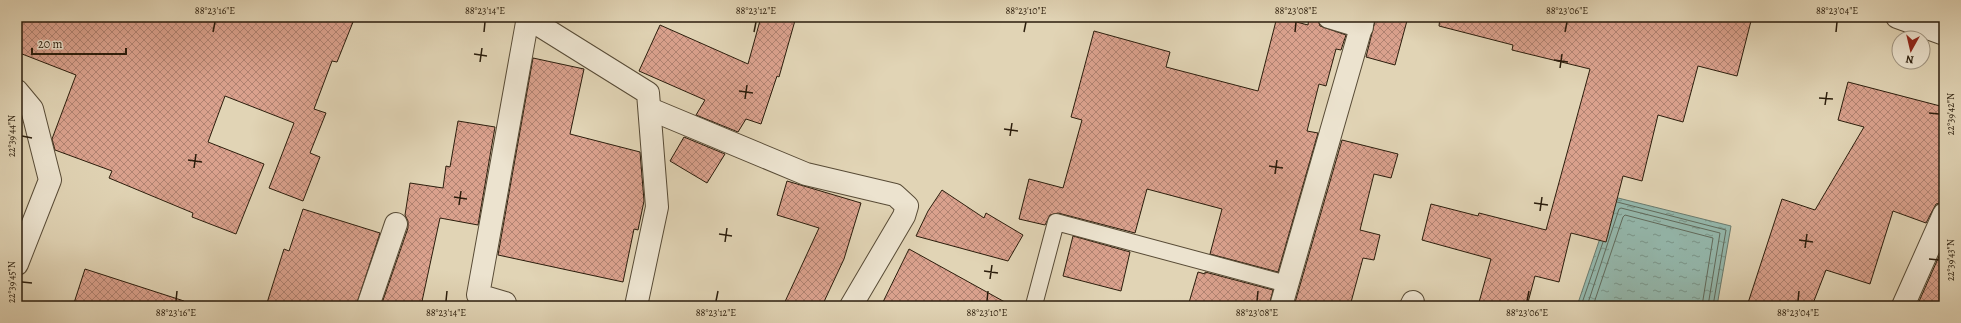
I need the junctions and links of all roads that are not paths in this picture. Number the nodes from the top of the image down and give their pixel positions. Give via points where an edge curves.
1 (527, 17) edge
2 (1329, 17) edge
3 (1897, 17) edge
4 (1363, 22) edge
5 (1944, 34) edge
6 (17, 91) edge
7 (650, 109) junction
8 (1944, 214) edge
9 (396, 224) dead end
10 (17, 264) edge
11 (1287, 284) junction
12 (1034, 305) dead end
13 (368, 306) edge
14 (504, 306) edge
15 (636, 306) edge
16 (851, 306) edge
17 (1281, 306) edge
18 (1903, 306) edge

1 - 7 street via 648,92
1 - 14 street via 478,295 505,303
2 - 4 street
3 - 5 street
4 - 11 street
6 - 10 street via 32,109 50,180
7 - 15 street via 657,207
7 - 16 street via 806,174 895,195 907,206 904,216
8 - 18 street
9 - 13 street
11 - 12 lane via 1056,222
11 - 17 street

